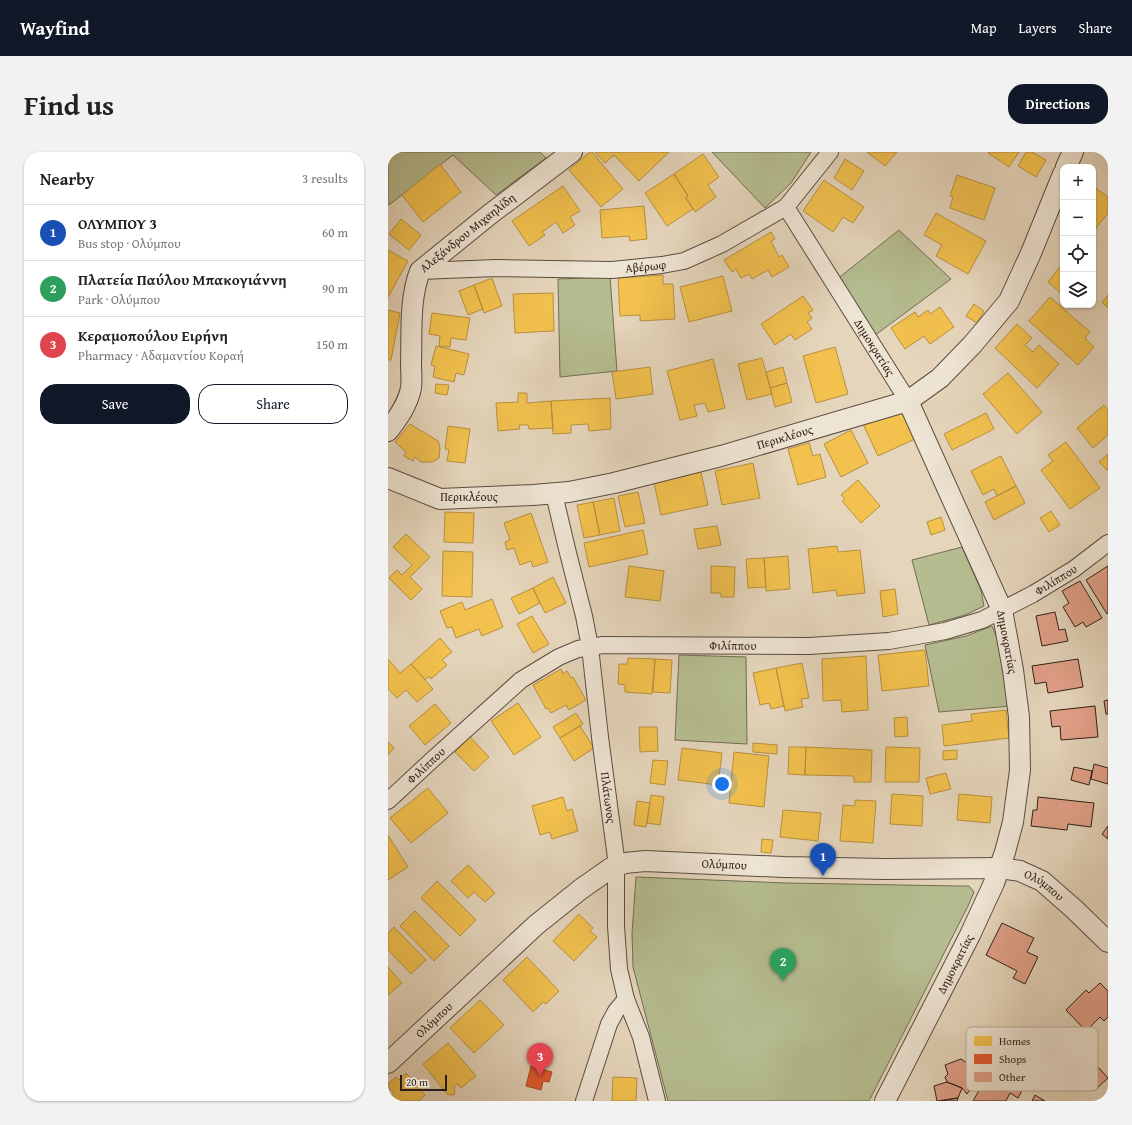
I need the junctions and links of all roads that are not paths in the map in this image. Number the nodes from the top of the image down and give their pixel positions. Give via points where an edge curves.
1 (572, 152) edge
2 (830, 152) edge
3 (1073, 152) edge
4 (1067, 164) edge
5 (1060, 181) edge
6 (786, 207) junction
7 (420, 271) junction
8 (908, 401) junction
9 (388, 431) edge
10 (388, 478) edge
11 (554, 494) junction
12 (1108, 543) edge
13 (1002, 610) junction
14 (590, 647) junction
15 (388, 801) edge
16 (617, 866) junction
17 (1000, 868) junction
18 (1108, 942) edge
19 (626, 999) junction
20 (388, 1063) edge
21 (584, 1101) edge
22 (657, 1101) edge
23 (885, 1101) edge

1 - 7 street, Aλεξάνδρου Mιχαηλίδη
2 - 6 street, Αβέρωφ
3 - 4 street
5 - 8 street, Περικλέους via 1031,253 1008,300 972,345 940,378
6 - 7 street, Αβέρωφ via 707,252 662,265 612,270 496,268
6 - 8 street, Δημοκρατίας
7 - 9 street, Aλεξάνδρου Mιχαηλίδη via 415,284 412,307 411,387 406,404
8 - 11 street, Περικλέους via 721,456 614,483
8 - 13 street, Δημοκρατίας
10 - 11 street, Περικλέους via 440,499
11 - 14 street, Πλάτωνος
12 - 13 street, Φιλίππου via 1074,569
13 - 14 street, Φιλίππου via 982,620 944,631 889,641 809,646
13 - 17 street, Δημοκρατίας via 1019,717 1020,756 1016,806
14 - 15 street, Φιλίππου via 559,657 521,680
14 - 16 street, Πλάτωνος
16 - 17 street, Ολύμπου via 645,861 870,868
16 - 19 street, Πλάτωνος via 616,945 618,969
16 - 20 street, Ολύμπου via 604,872 536,925
17 - 18 street, Ολύμπου via 1020,871 1042,881
17 - 23 street, Δημοκρατίας via 970,935
19 - 21 street via 609,1024
19 - 22 street, Πλάτωνος via 641,1037

